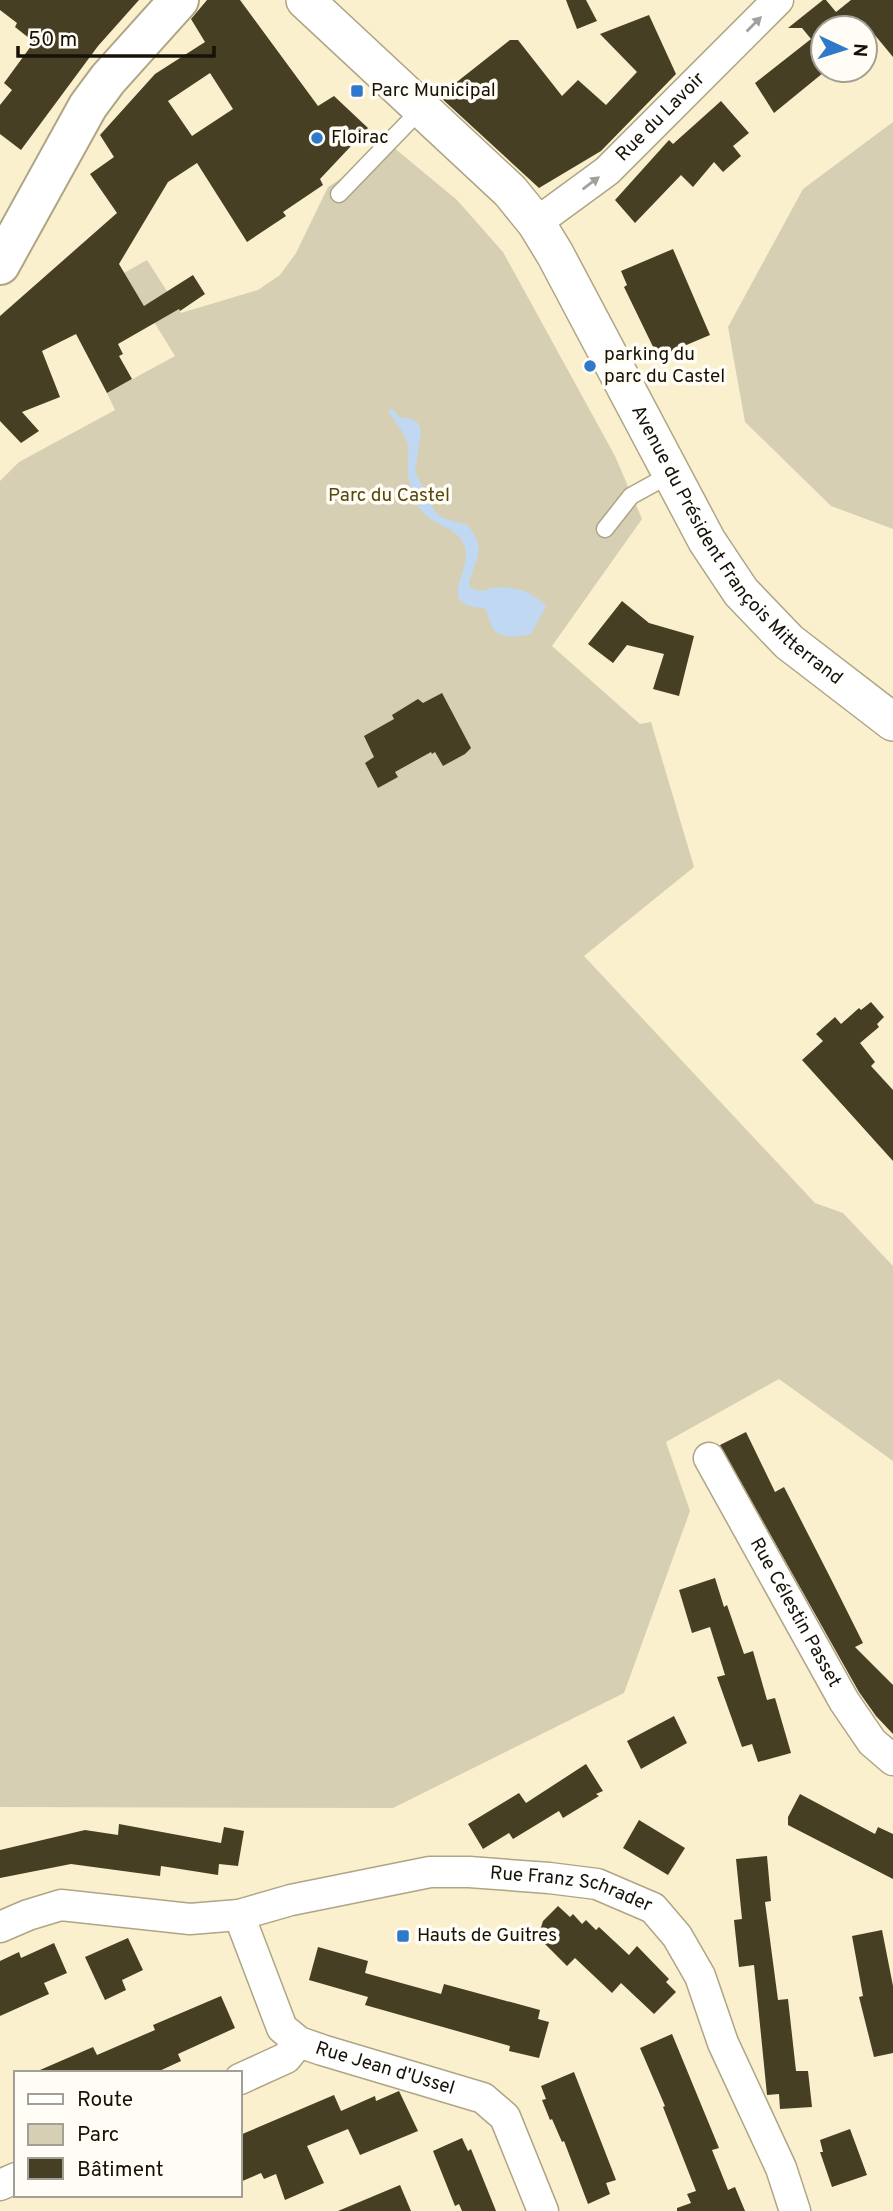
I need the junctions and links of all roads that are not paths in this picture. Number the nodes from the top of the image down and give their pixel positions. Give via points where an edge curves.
1 (179, 0) edge
2 (305, 0) edge
3 (778, 0) edge
4 (422, 108) junction
5 (339, 194) dead end
6 (536, 223) junction
7 (0, 265) edge
8 (671, 474) junction
9 (605, 529) dead end
10 (893, 722) edge
11 (709, 1458) dead end
12 (893, 1760) edge
13 (239, 1915) junction
14 (0, 1927) edge
15 (299, 2042) junction
16 (242, 2078) edge
17 (543, 2211) edge
18 (795, 2211) edge

1 - 7 main road via 88,106
2 - 4 street, Avenue du Président François Mitterrand
6 -> 3 street, Rue du Lavoir via 607,171
4 - 5 lane
4 - 6 street, Avenue du Président François Mitterrand via 510,191
6 - 8 street, Avenue du Président François Mitterrand
8 - 9 lane via 631,496
8 - 10 street, Avenue du Président François Mitterrand via 741,592 789,642
11 - 12 street, Rue Célestin Passet via 844,1701 872,1742
13 - 14 street, Rue Franz Schrader via 190,1919 61,1905
13 - 15 street, Rue Jean d'Ussel via 282,2028
13 - 18 street, Rue Franz Schrader via 430,1872 597,1884 653,1908 677,1936 700,1976 723,2043 781,2168
15 - 16 street via 286,2058
15 - 17 street, Rue Jean d'Ussel via 483,2098 505,2117

